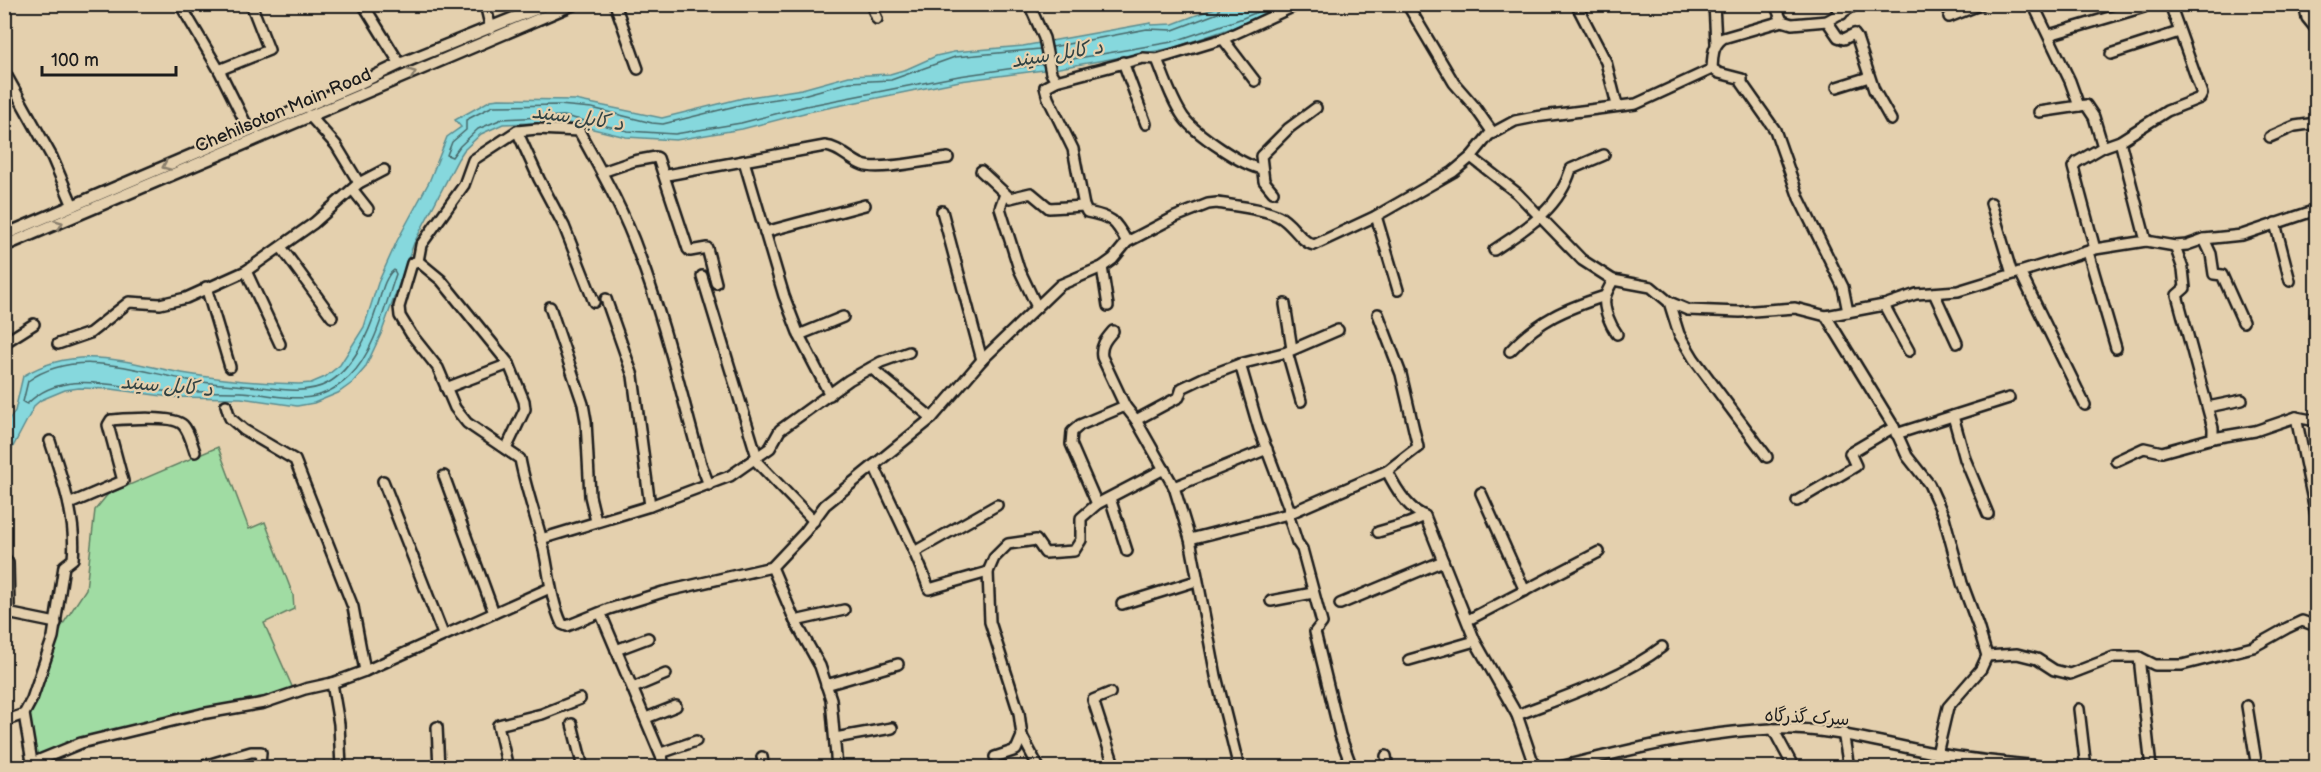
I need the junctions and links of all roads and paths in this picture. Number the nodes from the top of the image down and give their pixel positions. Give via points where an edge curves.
1 (180, 4) edge
2 (251, 4) edge
3 (363, 4) edge
4 (485, 4) edge
5 (548, 4) edge
6 (574, 4) edge
7 (615, 4) edge
8 (871, 4) edge
9 (1029, 4) edge
10 (1299, 4) edge
11 (1407, 4) edge
12 (1576, 4) edge
13 (1714, 4) edge
14 (1775, 4) edge
15 (1834, 4) edge
16 (1857, 4) edge
17 (1982, 4) edge
18 (2033, 4) edge
19 (2170, 4) edge
20 (2304, 4) edge
21 (2144, 7) dead end
22 (1842, 14) junction
23 (1949, 17) dead end
24 (877, 19) dead end
25 (1782, 21) junction
26 (1827, 21) junction
27 (491, 29) junction
28 (2316, 29) edge
29 (2179, 32) junction
30 (2049, 35) junction
31 (1223, 39) junction
32 (1716, 43) junction
33 (2111, 54) dead end
34 (1156, 59) junction
35 (1122, 62) junction
36 (400, 64) junction
37 (638, 69) dead end
38 (1712, 69) junction
39 (219, 70) junction
40 (4, 71) edge
41 (1053, 77) junction
42 (1869, 77) junction
43 (1255, 81) dead end
44 (1837, 87) dead end
45 (1617, 105) junction
46 (2079, 106) junction
47 (1316, 108) dead end
48 (2039, 112) dead end
49 (309, 116) junction
50 (1891, 120) dead end
51 (2316, 123) edge
52 (1146, 124) dead end
53 (249, 130) junction
54 (517, 131) junction
55 (1493, 133) junction
56 (2270, 137) dead end
57 (2120, 141) junction
58 (2103, 147) junction
59 (1604, 155) dead end
60 (1471, 157) junction
61 (948, 158) dead end
62 (744, 161) junction
63 (1262, 169) junction
64 (384, 170) dead end
65 (981, 171) dead end
66 (602, 172) junction
67 (667, 175) dead end
68 (356, 187) junction
69 (1273, 192) dead end
70 (1005, 194) junction
71 (1991, 203) dead end
72 (865, 205) dead end
73 (73, 206) junction
74 (1084, 206) junction
75 (368, 209) dead end
76 (2316, 210) edge
77 (942, 211) dead end
78 (1376, 216) junction
79 (1541, 218) junction
80 (2275, 223) junction
81 (765, 232) junction
82 (4, 235) edge
83 (2204, 239) junction
84 (2146, 241) junction
85 (1127, 242) junction
86 (4, 246) edge
87 (2175, 246) junction
88 (281, 247) junction
89 (1494, 250) dead end
90 (2091, 251) junction
91 (418, 261) junction
92 (1101, 267) junction
93 (246, 271) junction
94 (2016, 273) junction
95 (702, 276) dead end
96 (1613, 280) junction
97 (2290, 281) dead end
98 (717, 283) dead end
99 (206, 287) junction
100 (1398, 290) dead end
101 (1934, 292) junction
102 (1605, 296) junction
103 (606, 298) dead end
104 (594, 302) dead end
105 (1669, 302) junction
106 (1285, 304) dead end
107 (1884, 305) junction
108 (1108, 306) dead end
109 (1036, 307) junction
110 (550, 308) dead end
111 (1848, 312) junction
112 (1378, 314) dead end
113 (1826, 316) junction
114 (332, 317) dead end
115 (843, 317) dead end
116 (2242, 322) dead end
117 (34, 324) dead end
118 (1338, 330) dead end
119 (1113, 331) dead end
120 (1617, 334) dead end
121 (799, 335) junction
122 (4, 343) edge
123 (1957, 343) dead end
124 (58, 344) dead end
125 (280, 344) dead end
126 (2116, 348) dead end
127 (1289, 350) junction
128 (1510, 351) dead end
129 (1910, 351) dead end
130 (909, 352) dead end
131 (982, 360) junction
132 (509, 364) junction
133 (1240, 364) junction
134 (230, 368) dead end
135 (870, 368) junction
136 (446, 388) junction
137 (830, 395) junction
138 (2009, 398) dead end
139 (2242, 399) dead end
140 (1301, 401) dead end
141 (226, 405) dead end
142 (2085, 405) dead end
143 (1125, 406) junction
144 (2208, 407) junction
145 (1953, 416) junction
146 (2296, 417) junction
147 (932, 418) junction
148 (1136, 420) junction
149 (2316, 422) edge
150 (1895, 430) junction
151 (2213, 438) junction
152 (50, 441) dead end
153 (506, 449) junction
154 (1267, 449) junction
155 (195, 452) dead end
156 (1767, 457) dead end
157 (755, 458) junction
158 (2116, 461) dead end
159 (874, 465) junction
160 (1164, 469) junction
161 (1387, 471) junction
162 (444, 476) dead end
163 (383, 481) dead end
164 (709, 485) junction
165 (1174, 487) junction
166 (1481, 493) dead end
167 (1110, 498) junction
168 (1797, 501) dead end
169 (69, 504) junction
170 (1097, 504) junction
171 (997, 505) dead end
172 (650, 506) junction
173 (1289, 512) junction
174 (1988, 514) dead end
175 (2316, 515) edge
176 (1425, 516) junction
177 (596, 521) junction
178 (814, 521) junction
179 (1378, 532) dead end
180 (542, 539) junction
181 (1190, 539) junction
182 (916, 551) junction
183 (1127, 551) dead end
184 (1599, 552) dead end
185 (4, 557) edge
186 (1443, 561) junction
187 (772, 567) junction
188 (988, 572) junction
189 (1196, 582) junction
190 (550, 588) junction
191 (1525, 591) junction
192 (1314, 592) junction
193 (1271, 601) dead end
194 (1122, 604) dead end
195 (1340, 604) dead end
196 (844, 610) dead end
197 (494, 613) junction
198 (601, 614) junction
199 (1468, 620) junction
200 (795, 621) junction
201 (56, 623) junction
202 (2316, 626) edge
203 (443, 634) junction
204 (648, 638) dead end
205 (1475, 641) junction
206 (1662, 647) dead end
207 (616, 650) junction
208 (1987, 656) junction
209 (2139, 657) junction
210 (1409, 660) dead end
211 (898, 663) dead end
212 (365, 671) junction
213 (666, 674) dead end
214 (332, 683) junction
215 (826, 685) junction
216 (633, 688) junction
217 (1110, 693) dead end
218 (580, 699) dead end
219 (676, 706) dead end
220 (2247, 706) dead end
221 (2079, 709) dead end
222 (24, 714) junction
223 (1517, 715) junction
224 (646, 718) junction
225 (4, 719) edge
226 (572, 724) dead end
227 (437, 726) dead end
228 (892, 728) dead end
229 (1773, 729) junction
230 (1842, 732) junction
231 (1022, 736) junction
232 (836, 738) junction
233 (696, 741) dead end
234 (661, 753) junction
235 (1937, 754) junction
236 (1386, 756) dead end
237 (996, 757) dead end
238 (32, 762) junction
239 (20, 768) edge
240 (196, 768) edge
241 (260, 768) edge
242 (341, 768) edge
243 (439, 768) edge
244 (507, 768) edge
245 (583, 768) edge
246 (666, 768) edge
247 (837, 768) edge
248 (1039, 768) edge
249 (1115, 768) edge
250 (1239, 768) edge
251 (1352, 768) edge
252 (1388, 768) edge
253 (1535, 768) edge
254 (1556, 768) edge
255 (1794, 768) edge
256 (1848, 768) edge
257 (2057, 768) edge
258 (2086, 768) edge
259 (2151, 768) edge
260 (2257, 768) edge

1 - 39 street
2 - 39 street via 269,50
3 - 36 street
4 - 27 street
5 - 27 main road, Chehilsoton Main Road
49 -> 6 main road, Chehilsoton Main Road
7 - 37 street
8 - 24 street
9 - 41 street via 1044,38
10 - 31 street
11 - 55 street via 1454,83
12 - 45 street via 1606,62
13 - 32 street
14 - 25 street
15 - 22 street
16 - 22 street
17 - 23 street
18 - 30 street
19 - 29 street
20 - 28 street via 2307,18
21 - 30 street
22 - 26 street
25 - 26 street
25 - 32 street via 1738,32
26 - 42 street via 1838,37 1844,39 1854,34
27 - 36 main road, Chehilsoton Main Road
29 - 33 street
29 - 57 street via 2202,94 2200,98 2167,111
30 - 46 street
31 - 34 street
31 - 43 street
32 - 38 street
34 - 35 street via 1143,57
34 - 63 street via 1185,120 1250,167
35 - 41 street
35 - 52 street
36 - 53 main road, Chehilsoton Main Road
38 - 45 street via 1636,104
38 - 111 street via 1742,79 1775,130 1799,198 1843,287
39 - 53 street
40 - 73 street via 52,157
41 - 74 street via 1045,87 1073,149
42 - 44 street
42 - 50 street
45 - 55 street via 1515,121
46 - 48 street
46 - 58 street via 2090,108
47 - 63 street via 1266,150 1261,156
49 - 68 street via 336,145
86 -> 49 main road, Chehilsoton Main Road
51 - 56 street via 2295,126
53 -> 73 main road, Chehilsoton Main Road
54 - 66 street via 579,131
54 - 91 street via 473,160 464,185 421,245
54 - 104 street via 564,225
55 - 60 street
57 - 58 street
57 - 84 street
58 - 90 street via 2073,167
59 - 79 street via 1571,169 1557,198
60 - 78 street via 1453,172
60 - 79 street via 1517,193
61 - 62 street via 864,166 834,147 825,146
62 - 67 street
62 - 81 street
63 - 69 street via 1264,181
64 - 68 street
65 - 70 street
66 - 98 street via 658,158 688,249 707,248
66 - 164 street via 650,285
68 - 75 street
68 - 88 street
70 - 74 street via 1010,198 1031,193 1049,208
70 - 109 street via 1000,208
71 - 94 street
72 - 81 street
73 - 82 main road, Chehilsoton Main Road
74 - 85 street via 1087,212 1116,222
76 - 80 street
77 - 131 street
78 - 85 street via 1314,245 1278,215 1217,203 1175,217
78 - 100 street
79 - 89 street
79 - 96 street via 1582,260
80 - 83 street via 2242,235
80 - 97 street
81 - 121 street
83 - 87 street
83 - 116 street via 2214,274 2222,275
84 - 87 street
84 - 90 street
85 - 92 street
87 - 144 street via 2185,288 2177,295
88 - 93 street
88 - 114 street
90 - 94 street
90 - 126 street
91 - 132 street via 441,280
91 - 136 street via 412,263 400,316 438,368
92 - 108 street
92 - 109 street via 1060,285
93 - 99 street
93 - 125 street
94 - 101 street via 1958,291
94 - 142 street
95 - 157 street
96 - 102 street
96 - 105 street via 1651,287
99 - 124 street via 160,304 129,302 90,333
99 - 134 street
101 - 107 street
101 - 123 street
102 - 120 street
102 - 128 street via 1541,322
103 - 172 street via 633,376
105 - 113 street via 1688,310 1795,308
105 - 156 street via 1679,334 1694,359
106 - 127 street
107 - 111 street
107 - 129 street
109 - 131 street
110 - 177 street via 583,404 590,496
111 - 113 street
112 - 161 street via 1401,374 1418,447
113 - 150 street
115 - 121 street
117 - 122 street
118 - 127 street
119 - 143 street via 1105,340 1101,357
121 - 137 street
127 - 133 street
127 - 140 street
130 - 135 street
131 - 147 street
132 - 136 street
132 - 153 street via 525,409
133 - 148 street via 1182,388 1179,396
133 - 154 street
135 - 137 street
135 - 147 street
136 - 153 street via 467,423
137 - 157 street via 780,430 770,448
138 - 145 street
139 - 144 street
141 - 212 street via 230,418 244,430 295,460 353,607
143 - 148 street
143 - 170 street via 1080,424 1072,432 1071,444
144 - 151 street
145 - 150 street
145 - 174 street via 1965,459
146 - 149 street
146 - 151 street via 2255,431
146 - 175 street
147 - 159 street
148 - 160 street
150 - 168 street via 1850,453 1856,466
150 - 208 street via 1906,456 1929,484 1944,517
151 - 158 street via 2162,452 2144,448
152 - 169 street
153 - 180 street via 520,459
154 - 165 street
154 - 173 street
155 - 169 street via 178,422 153,418 111,420 108,425 123,481
157 - 164 street via 730,477
157 - 178 street
159 - 178 street via 825,504
159 - 182 street
160 - 165 street
160 - 167 street
161 - 173 street
161 - 176 street via 1400,493 1418,514
162 - 197 street
163 - 203 street
164 - 172 street
165 - 181 street
166 - 191 street
167 - 170 street
167 - 183 street
169 - 201 street via 74,529 73,559 64,566
170 - 188 street via 1081,518 1081,540 1074,551 1045,553 1036,540 1008,544 994,558
171 - 182 street
172 - 177 street
173 - 181 street
173 - 192 street
176 - 179 street
176 - 186 street
177 - 180 street
178 - 187 street
180 - 190 street
181 - 189 street
182 - 188 street via 929,589
184 - 191 street
185 - 201 street via 12,614
186 - 195 street
186 - 199 street
187 - 198 street via 663,592
187 - 200 street
188 - 231 street via 990,622 1019,713
189 - 194 street
189 - 250 street
190 - 197 street
190 - 198 street via 562,624 567,626
191 - 199 street
192 - 193 street
192 - 251 street via 1322,623 1315,632
196 - 200 street
197 - 203 street
198 - 207 street
199 - 205 street
200 - 215 street
201 - 222 street
202 - 209 street via 2302,621 2253,647 2182,664 2155,665
203 - 212 street
204 - 207 street
205 - 210 street
205 - 223 street
206 - 223 street via 1616,674
207 - 216 street
208 - 209 street via 2017,654 2070,674 2114,657
208 - 235 street via 1981,669 1948,706
209 - 259 street
211 - 215 street
212 - 214 street
213 - 216 street
214 - 238 street via 264,703 81,743
214 - 242 street
215 - 232 street
216 - 224 street
217 - 249 street via 1093,700
218 - 244 street via 498,725
219 - 224 street
220 - 260 street
221 - 258 street
222 - 225 street
222 - 238 street
223 - 253 street
224 - 234 street
226 - 245 street
227 - 243 street
228 - 232 street
229 - 230 street, سرک گذرگاه
229 - 254 street, سرک گذرگاه via 1718,733 1633,748
229 - 255 street
230 - 235 street, سرک گذرگاه
230 - 256 street
231 - 237 street via 1016,750
231 - 248 street
232 - 247 street
233 - 234 street
234 - 246 street
235 - 257 street, سرک گذرگاه
236 - 252 street
238 - 239 street
240 - 241 street via 261,752

